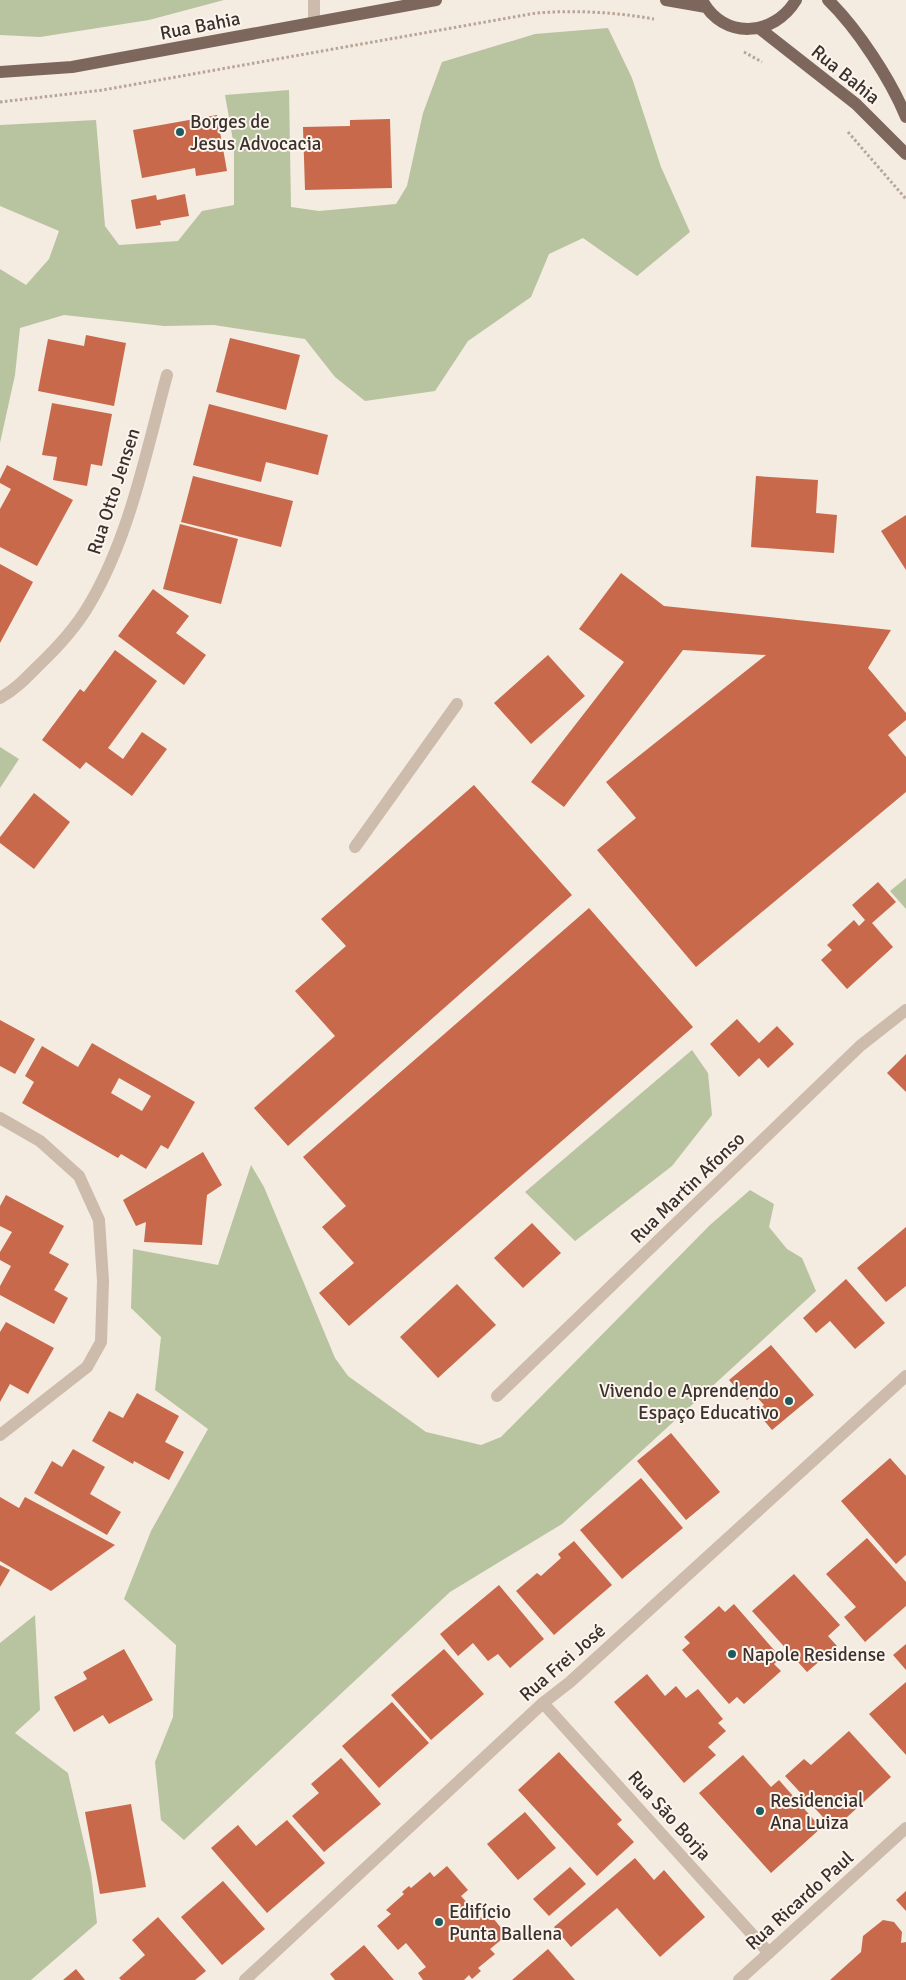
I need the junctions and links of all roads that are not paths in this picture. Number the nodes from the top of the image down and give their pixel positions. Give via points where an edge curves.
1 (314, 0) edge
2 (436, 0) edge
3 (666, 0) edge
4 (796, 0) edge
5 (828, 0) edge
6 (704, 3) edge
7 (314, 21) junction
8 (758, 28) junction
9 (0, 72) edge
10 (906, 117) edge
11 (906, 154) edge
12 (167, 375) dead end
13 (0, 698) edge
14 (457, 704) dead end
15 (356, 847) dead end
16 (906, 1010) edge
17 (0, 1118) edge
18 (906, 1376) edge
19 (496, 1396) dead end
20 (0, 1435) edge
21 (543, 1703) junction
22 (906, 1828) edge
23 (769, 1953) junction
24 (245, 1980) edge
25 (739, 1980) edge

1 - 7 street
2 - 7 main road, Rua Bahia
3 - 6 main road
4 - 8 main road via 782,18
5 - 10 main road, Rua Bahia via 855,30
6 - 8 main road via 728,25
7 - 9 main road, Rua Bahia via 72,67
8 - 11 main road, Rua Bahia via 856,104
12 - 13 street, Rua Otto Jensen via 133,501 110,563 89,606 62,643 11,692
14 - 15 street
16 - 19 street, Rua Martin Afonso via 860,1046
17 - 20 street via 40,1141 79,1176 99,1220 103,1281 102,1342 87,1367
18 - 21 street, Rua Frei José
21 - 23 street, Rua São Borja
21 - 24 street, Rua Frei José
22 - 23 street, Rua Ricardo Paul
23 - 25 street, Rua Ricardo Paul

